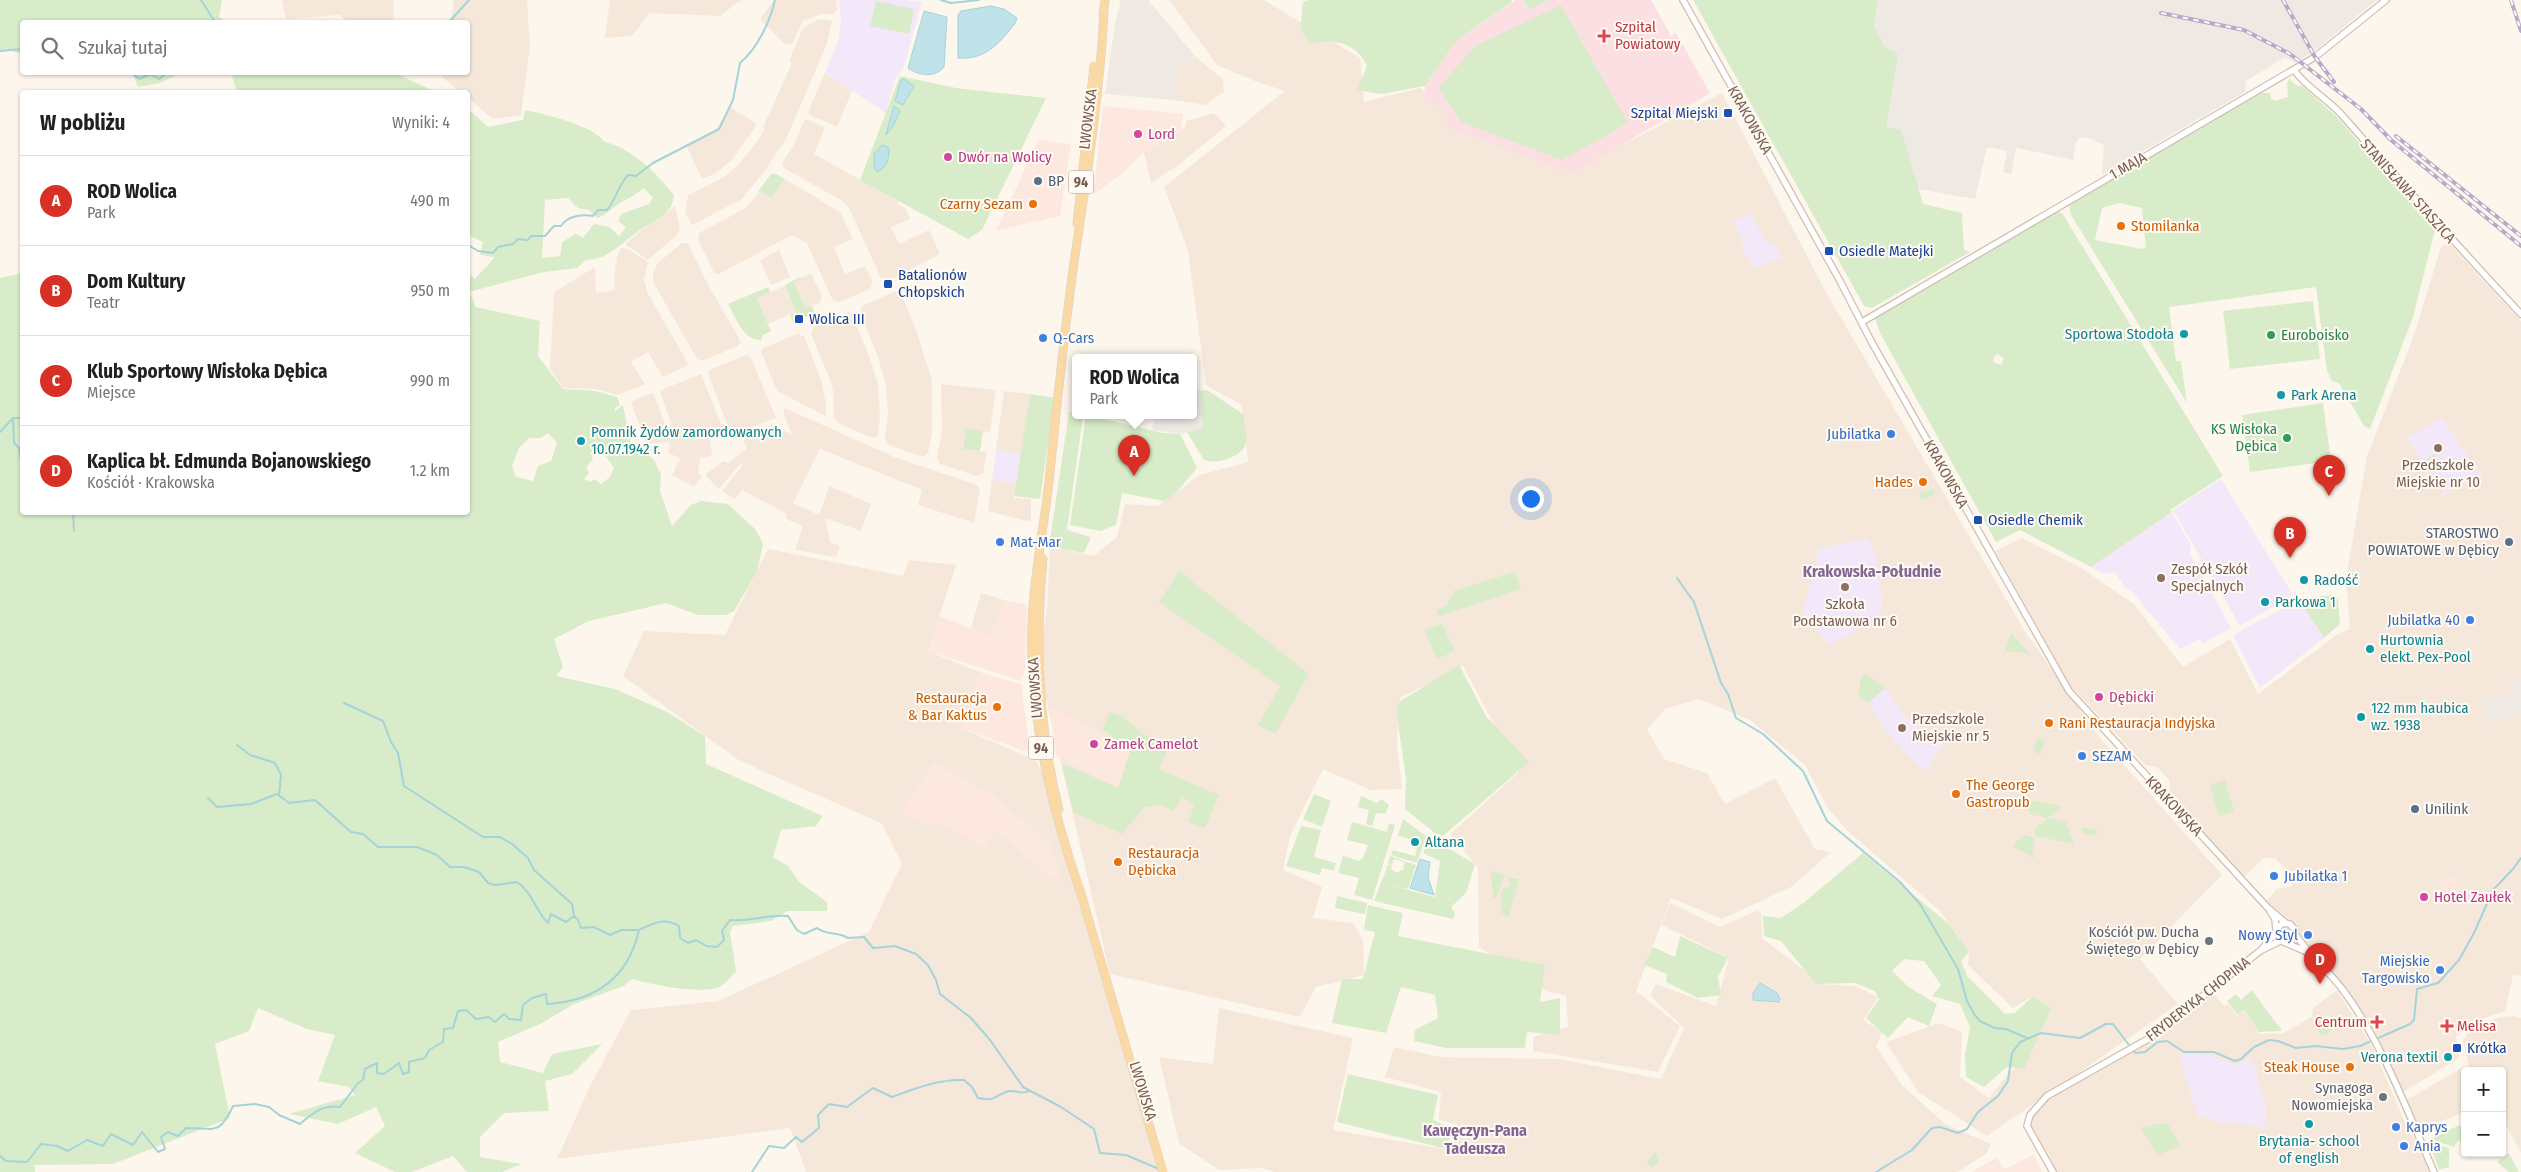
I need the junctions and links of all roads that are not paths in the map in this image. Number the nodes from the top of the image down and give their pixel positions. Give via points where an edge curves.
1 (1105, 0) edge
2 (1110, 0) edge
3 (1683, 0) edge
4 (2386, 0) edge
5 (1104, 11) junction
6 (1103, 32) junction
7 (2294, 70) junction
8 (1075, 256) junction
9 (2521, 314) edge
10 (1862, 322) junction
11 (2267, 907) junction
12 (2286, 923) junction
13 (2276, 931) junction
14 (2295, 934) junction
15 (2280, 941) junction
16 (2289, 943) junction
17 (2260, 951) junction
18 (2311, 954) junction
19 (1165, 1170) edge
20 (2053, 1172) edge
21 (2434, 1172) edge

1 - 5 main road, LWOWSKA / 94
2 - 6 main road
3 - 10 street, KRAKOWSKA
4 - 7 street, 1 MAJA
5 - 6 main road, LWOWSKA / 94
5 - 8 main road, LWOWSKA / 94 via 1088,117
6 - 8 main road, LWOWSKA / 94
7 - 9 street, STANISŁAWA STASZICA via 2334,107
7 - 10 street, 1 MAJA
8 - 19 main road, LWOWSKA / 94 via 1034,600 1034,695 1052,801 1124,1046
10 - 11 street, KRAKOWSKA via 2069,691
11 - 12 street, KRAKOWSKA
11 - 13 street, KRAKOWSKA via 2275,919
12 - 13 street
12 - 14 street via 2292,926
13 - 15 street
13 - 17 street, FRYDERYKA CHOPINA
14 - 16 street
14 - 18 street
15 - 16 street
15 - 17 street, FRYDERYKA CHOPINA
16 - 18 street
17 - 20 street, FRYDERYKA CHOPINA via 2148,1039 2047,1096 2030,1115 2027,1126
18 - 21 street via 2343,990 2369,1034

